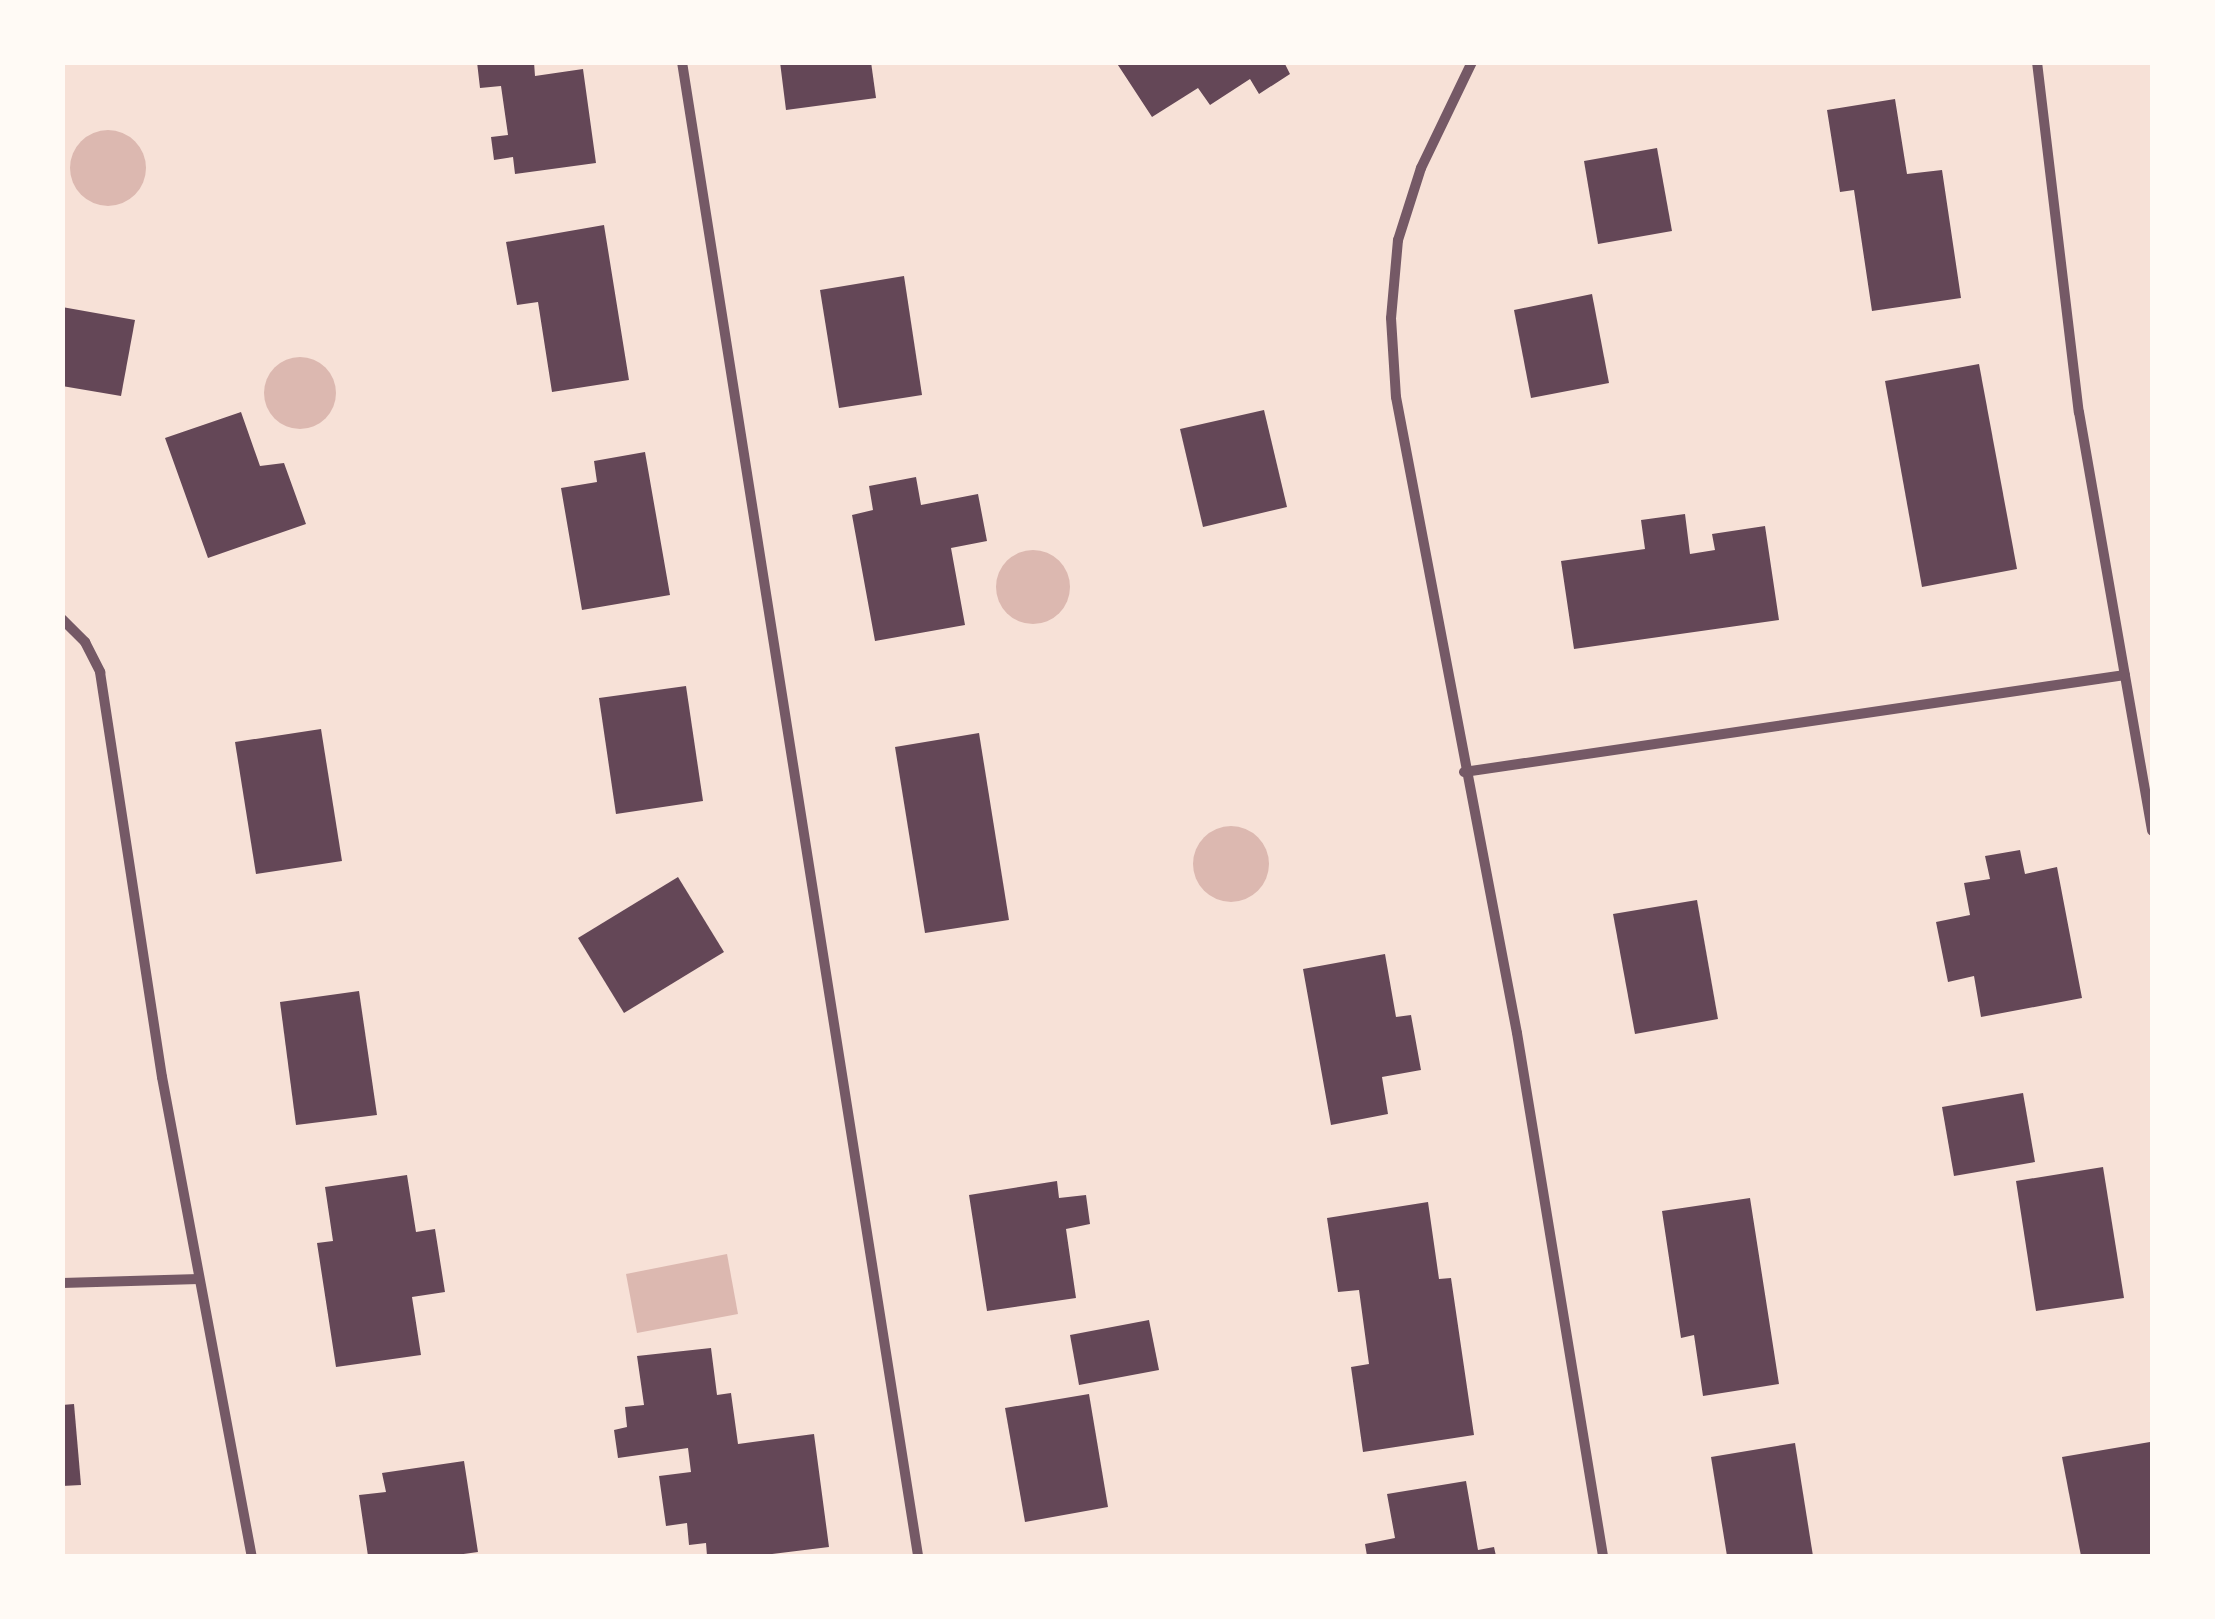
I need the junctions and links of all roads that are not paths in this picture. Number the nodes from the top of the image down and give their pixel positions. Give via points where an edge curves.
1 (682, 62) edge
2 (1472, 62) edge
3 (2037, 62) edge
4 (62, 619) edge
5 (2125, 674) junction
6 (1464, 772) junction
7 (2152, 831) edge
8 (199, 1279) junction
9 (62, 1283) edge
10 (252, 1556) edge
11 (918, 1556) edge
12 (1603, 1556) edge

1 - 11 street
2 - 6 street via 1421,168 1398,240 1390,318 1408,473
3 - 5 street via 2079,412
4 - 8 street via 85,642 100,672
5 - 6 street
5 - 7 street
6 - 12 street via 1517,1033
8 - 9 street
8 - 10 street

